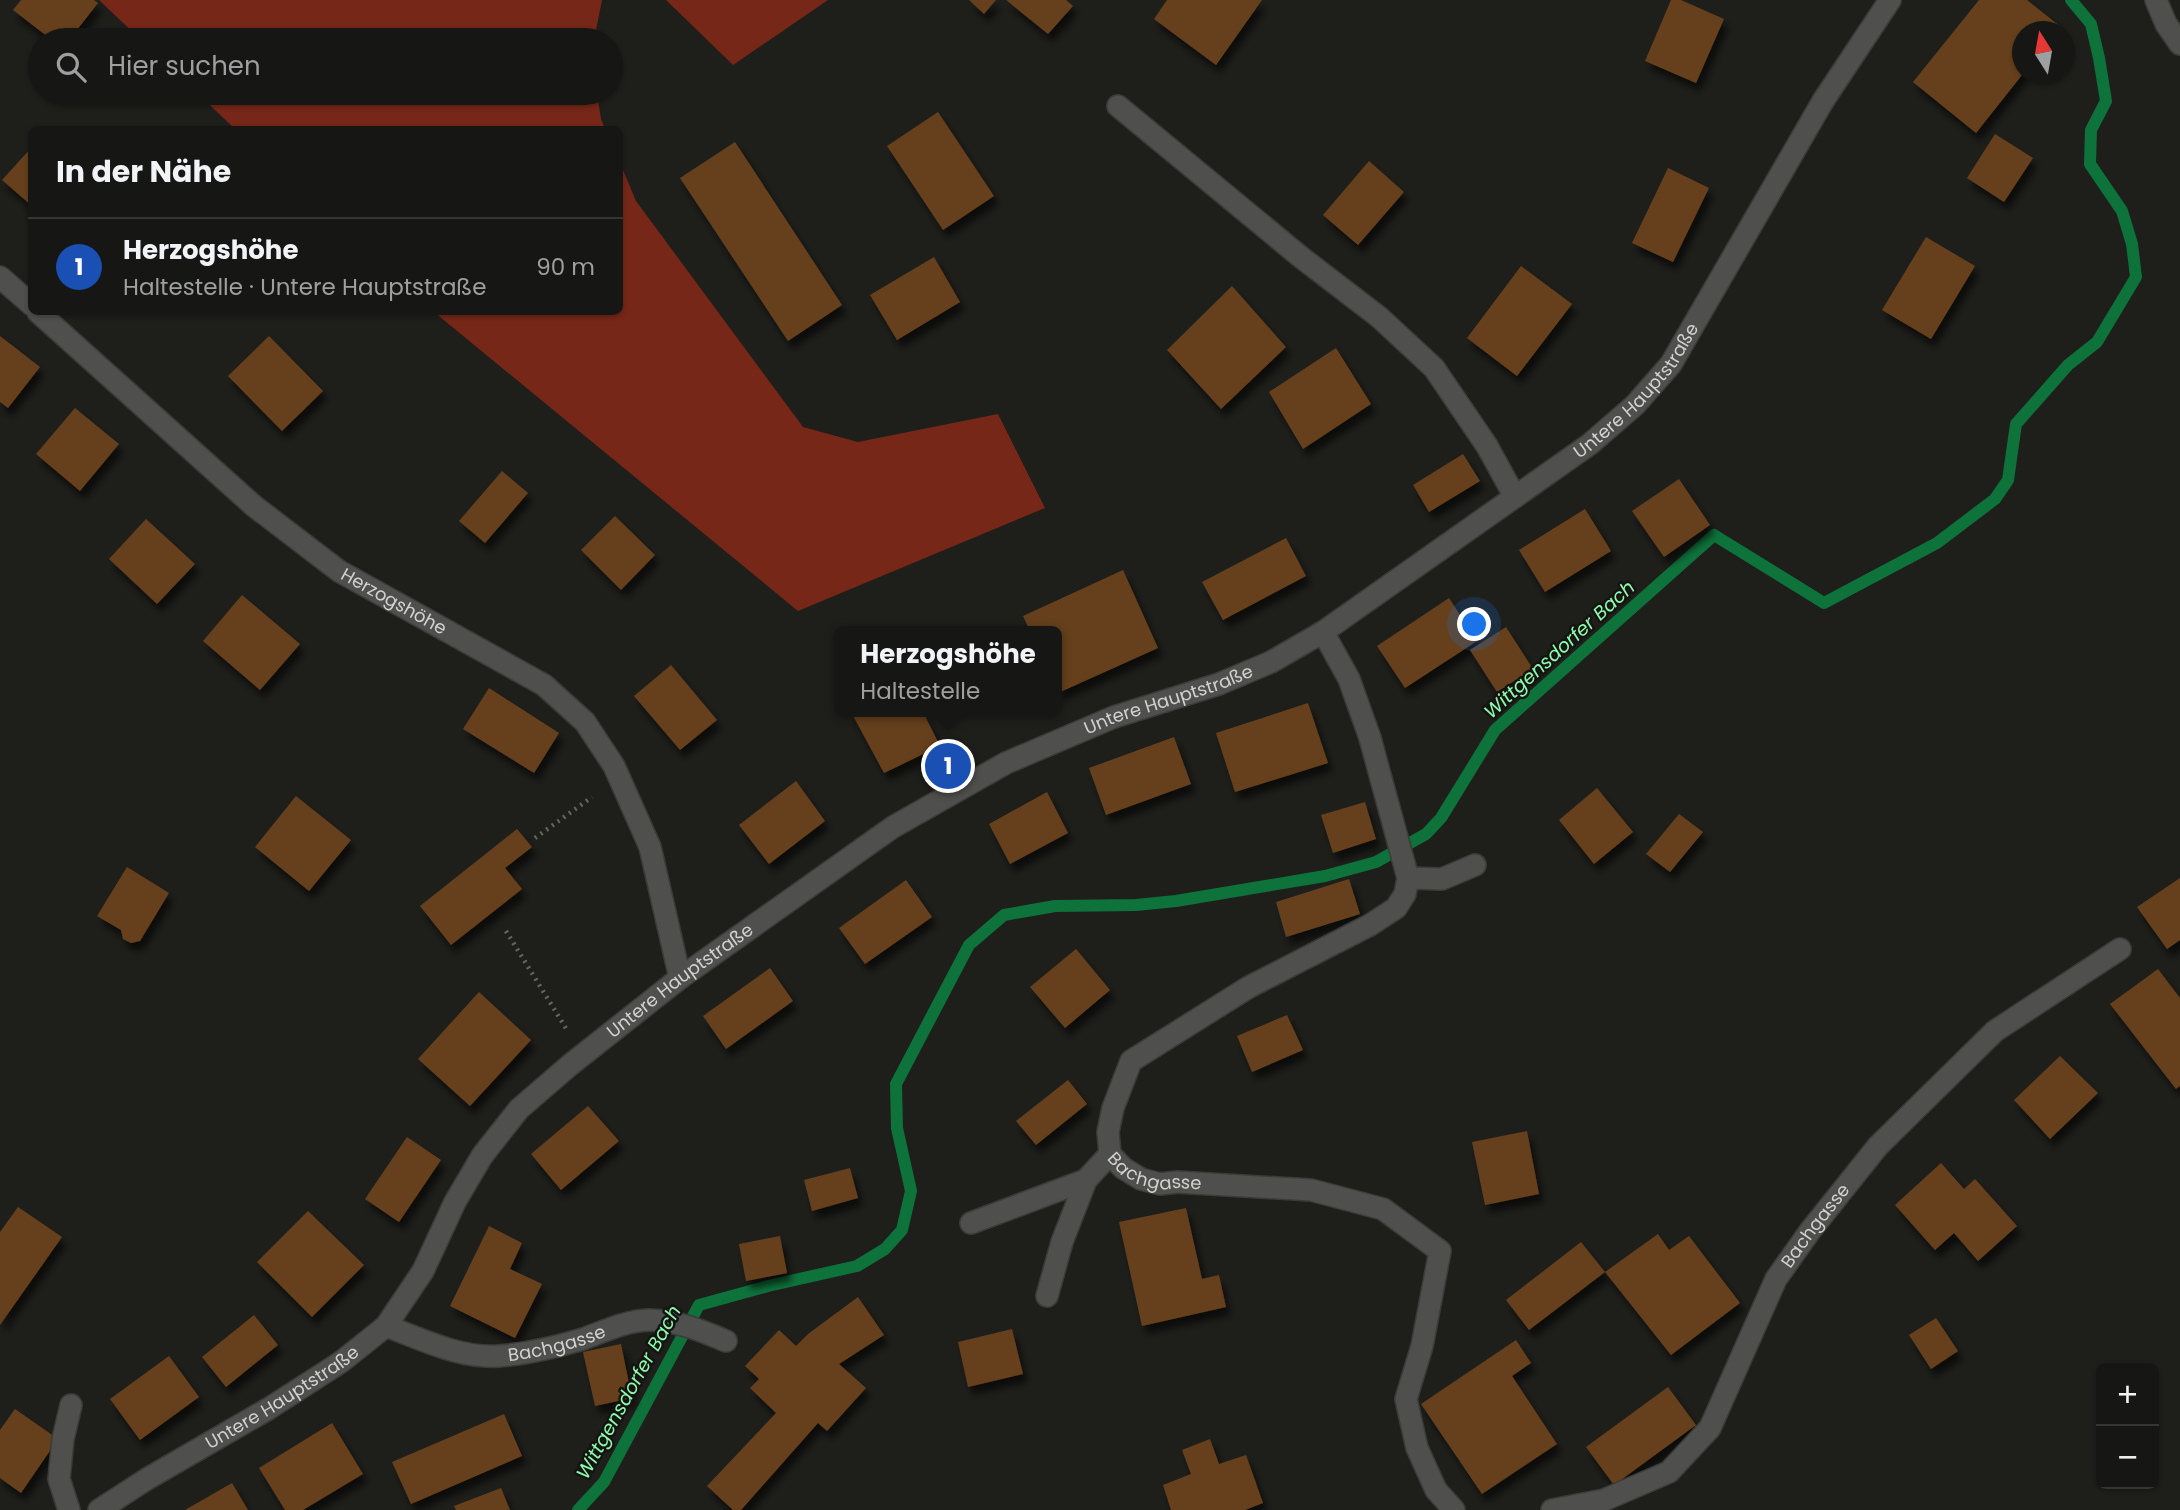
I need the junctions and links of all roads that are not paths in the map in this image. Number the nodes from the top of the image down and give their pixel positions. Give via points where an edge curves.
1 (1890, 0) edge
2 (2156, 0) edge
3 (2180, 44) edge
4 (1118, 106) dead end
5 (0, 277) edge
6 (28, 302) edge
7 (41, 315) edge
8 (1515, 497) junction
9 (1323, 632) junction
10 (1403, 860) junction
11 (1475, 865) dead end
12 (2120, 949) dead end
13 (680, 978) junction
14 (1110, 1154) junction
15 (1086, 1180) junction
16 (971, 1223) dead end
17 (1046, 1296) dead end
18 (386, 1326) junction
19 (726, 1341) dead end
20 (71, 1405) dead end
21 (69, 1510) edge
22 (99, 1510) edge
23 (1454, 1510) edge
24 (1552, 1510) edge

1 - 8 street, Untere Hauptstraße via 1823,101 1671,364 1590,444
2 - 3 street
4 - 8 street via 1379,317 1434,368
5 - 6 street
7 - 13 street, Herzogshöhe via 254,506 339,571 544,685 585,722 614,766 650,847
8 - 9 street, Untere Hauptstraße
9 - 10 street via 1349,680 1370,738
9 - 13 street, Untere Hauptstraße via 1220,684 1114,717 1006,764 893,827
10 - 11 street via 1442,879
10 - 14 street, Bachgasse via 1405,894 1396,908 1249,987 1131,1061 1113,1108
12 - 24 street, Bachgasse via 1995,1031 1878,1146 1776,1279 1710,1428 1669,1472 1604,1500
13 - 18 street, Untere Hauptstraße via 519,1109 481,1156 423,1271
14 - 15 street
14 - 23 street, Bachgasse via 1141,1179 1160,1184 1311,1190 1383,1209 1440,1251 1422,1346 1406,1399 1417,1448 1436,1490
15 - 16 street
15 - 17 street
18 - 19 street, Bachgasse via 454,1351 497,1357 541,1350 617,1325 649,1320 670,1322
18 - 22 street, Untere Hauptstraße via 341,1362 268,1409
20 - 21 street via 59,1479

